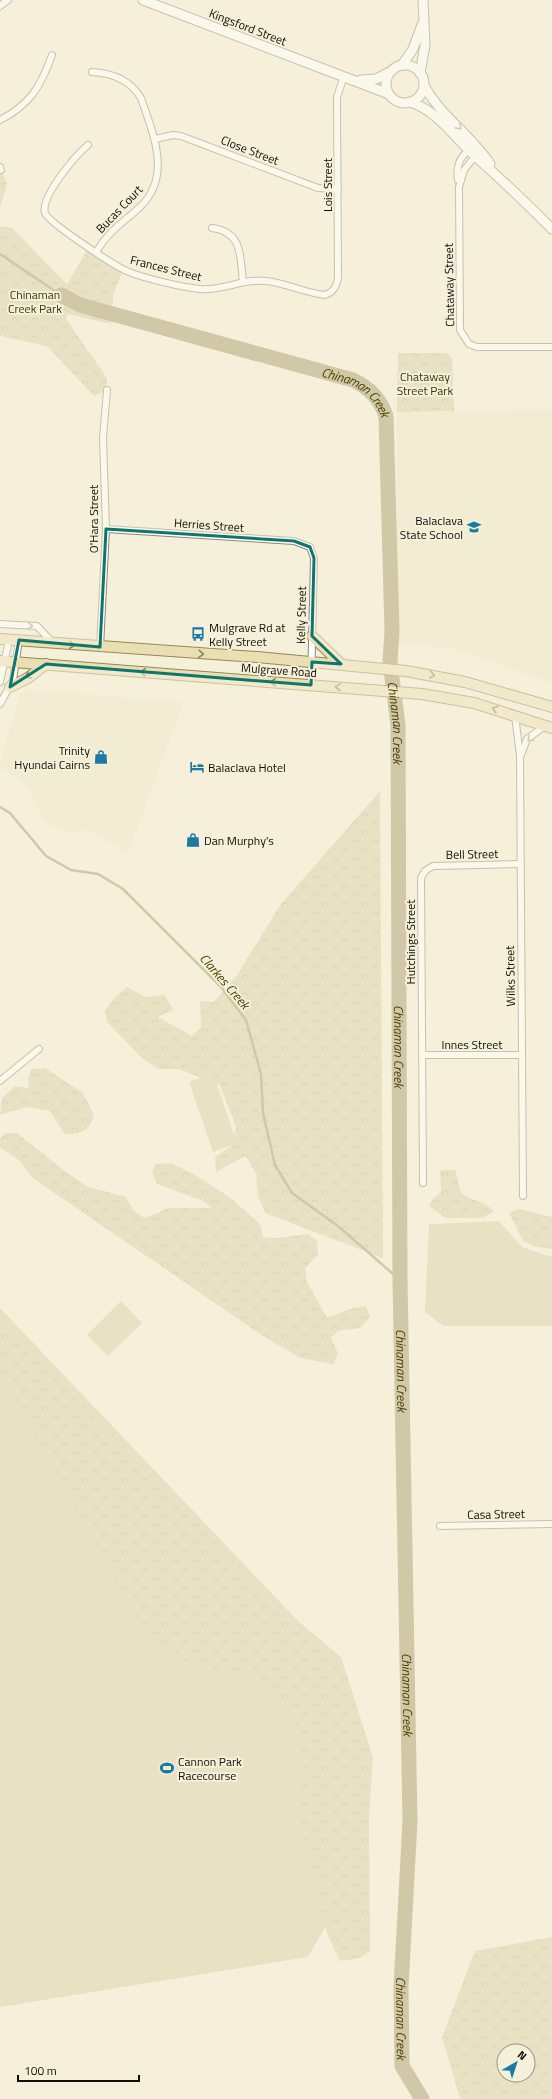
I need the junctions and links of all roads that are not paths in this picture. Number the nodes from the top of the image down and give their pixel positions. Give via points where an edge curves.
1 (8, 0) edge
2 (144, 0) edge
3 (423, 0) edge
4 (0, 6) edge
5 (423, 18) junction
6 (52, 55) dead end
7 (402, 65) junction
8 (391, 71) junction
9 (92, 72) dead end
10 (420, 73) junction
11 (344, 76) junction
12 (424, 85) junction
13 (389, 94) junction
14 (410, 102) junction
15 (0, 120) edge
16 (155, 139) junction
17 (88, 145) dead end
18 (475, 151) junction
19 (338, 189) junction
20 (212, 228) dead end
21 (552, 229) edge
22 (96, 252) junction
23 (243, 282) junction
24 (331, 293) joint
25 (552, 347) edge
26 (107, 390) dead end
27 (106, 529) junction
28 (310, 547) joint
29 (0, 624) edge
30 (312, 636) junction
31 (9, 640) edge
32 (53, 644) junction
33 (100, 647) junction
34 (2, 661) edge
35 (16, 662) junction
36 (312, 662) junction
37 (46, 664) junction
38 (340, 664) junction
39 (0, 682) edge
40 (312, 685) junction
41 (10, 687) junction
42 (0, 704) edge
43 (552, 707) edge
44 (515, 715) junction
45 (549, 726) edge
46 (520, 756) junction
47 (520, 864) junction
48 (425, 871) joint
49 (39, 1049) dead end
50 (522, 1055) junction
51 (422, 1056) junction
52 (0, 1081) edge
53 (423, 1183) dead end
54 (523, 1196) dead end
55 (552, 1524) edge
56 (440, 1526) dead end

1 - 4 street
2 - 11 street, Kingsford Street
3 - 5 street
5 - 7 street via 415,45
5 - 10 street via 425,45
6 - 15 street via 29,100
7 - 8 street
7 - 10 street via 415,68
8 - 11 street, Kingsford Street via 371,80
8 - 13 street via 386,83
9 - 16 street, Bucas Court via 106,73 125,80 137,91
10 - 12 street
11 - 13 street, Kingsford Street
11 - 19 street, Lois Street via 337,97
12 - 14 street via 420,96
12 -> 18 street
13 - 14 street via 398,102
14 - 18 street via 431,113
16 - 19 street, Close Street via 181,136 318,188
16 - 22 street, Bucas Court via 159,168 153,189 141,206 108,234
17 - 22 street, Frances Street via 73,160 49,194 44,206 45,212 53,222
18 - 21 street
18 - 25 street, Chataway Street via 464,170 460,187 459,325 462,336 469,344 477,347
19 - 24 street, Lois Street via 338,277
20 - 23 street via 226,231 237,244
22 - 23 street, Frances Street via 131,272 188,287 210,288
23 - 24 street, Frances Street via 264,280 317,294
26 - 27 street, O'Hara Street via 103,438
27 - 28 street, Herries Street via 294,541
27 - 33 street, O'Hara Street
28 - 30 street, Kelly Street via 314,558
29 -> 32 street via 37,626
30 - 36 street, Kelly Street
30 - 38 main road
31 - 32 main road, Mulgrave Road
31 - 34 street
31 - 35 street
32 -> 33 main road, Mulgrave Road
33 -> 36 main road, Mulgrave Road
34 - 35 main road, Mulgrave Road
34 - 39 street
35 - 37 main road, Mulgrave Road
35 - 41 street
36 - 38 main road, Mulgrave Road
36 - 40 street, Kelly Street
40 -> 37 main road, Mulgrave Road
37 -> 41 main road via 28,678
38 -> 43 main road, Mulgrave Road via 399,670 465,682
44 -> 40 main road, Mulgrave Road via 457,699 385,690
41 - 42 street
44 - 45 main road, Mulgrave Road
44 - 46 street, Wilks Street
45 -> 46 street, Wilks Street via 527,739
46 - 47 street, Wilks Street
47 - 48 street, Bell Street via 433,866
47 - 50 street, Wilks Street
48 - 51 street, Hutchings Street via 420,882
49 - 52 street
50 - 51 street, Innes Street
50 - 54 street, Wilks Street
51 - 53 street, Hutchings Street
55 - 56 street, Casa Street

